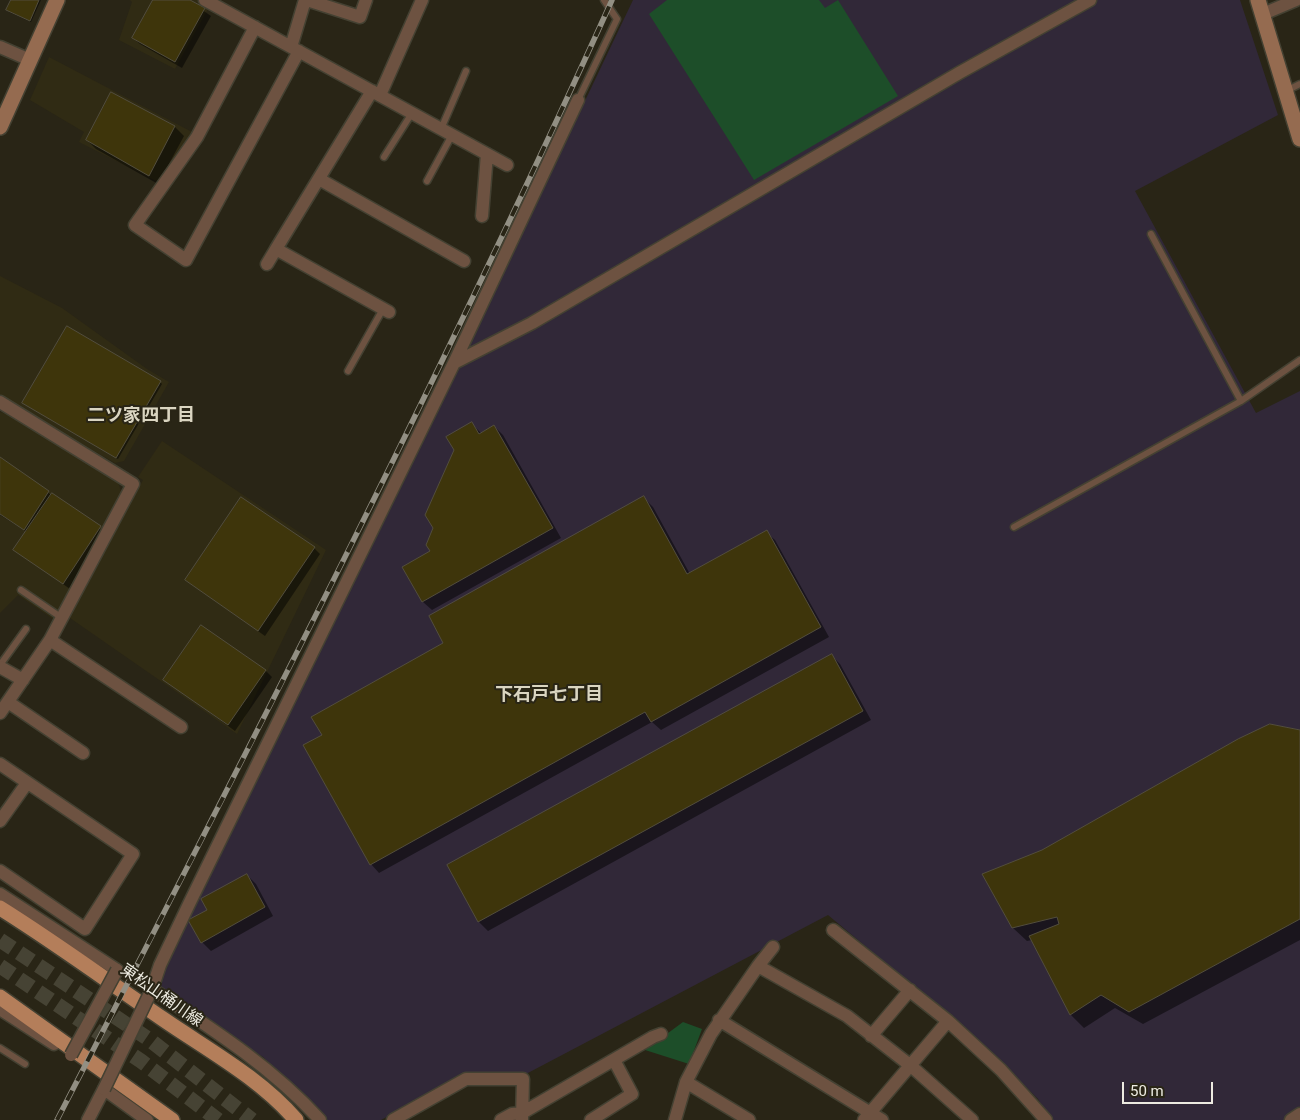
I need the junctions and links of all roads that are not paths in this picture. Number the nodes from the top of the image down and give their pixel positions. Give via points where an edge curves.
1 (57, 0) edge
2 (206, 0) edge
3 (306, 0) edge
4 (366, 0) edge
5 (422, 0) edge
6 (604, 0) edge
7 (1090, 0) edge
8 (1296, 0) edge
9 (1260, 7) edge
10 (255, 27) junction
11 (0, 48) edge
12 (295, 49) junction
13 (30, 60) junction
14 (466, 71) dead end
15 (1300, 84) edge
16 (1285, 92) junction
17 (376, 93) junction
18 (578, 100) joint
19 (412, 113) junction
20 (0, 126) edge
21 (441, 129) junction
22 (452, 135) junction
23 (1300, 138) edge
24 (487, 154) junction
25 (384, 157) dead end
26 (507, 165) dead end
27 (319, 179) junction
28 (427, 181) dead end
29 (482, 216) dead end
30 (1152, 234) dead end
31 (276, 249) junction
32 (464, 261) dead end
33 (267, 264) dead end
34 (386, 311) joint
35 (1300, 360) edge
36 (454, 363) junction
37 (348, 371) dead end
38 (1240, 401) junction
39 (0, 402) edge
40 (1014, 527) dead end
41 (21, 590) dead end
42 (62, 618) junction
43 (26, 629) dead end
44 (50, 640) junction
45 (0, 666) edge
46 (23, 680) junction
47 (8, 702) junction
48 (0, 713) edge
49 (181, 727) dead end
50 (83, 753) dead end
51 (0, 764) edge
52 (27, 783) junction
53 (0, 821) edge
54 (0, 871) edge
55 (0, 894) edge
56 (0, 908) edge
57 (85, 929) junction
58 (833, 930) dead end
59 (75, 943) junction
60 (773, 947) dead end
61 (758, 966) junction
62 (152, 989) junction
63 (910, 990) junction
64 (0, 997) edge
65 (0, 1009) edge
66 (719, 1020) junction
67 (948, 1021) junction
68 (661, 1034) dead end
69 (871, 1036) junction
70 (0, 1048) edge
71 (614, 1060) junction
72 (25, 1064) dead end
73 (911, 1066) junction
74 (686, 1082) junction
75 (104, 1089) junction
76 (1300, 1114) edge
77 (522, 1116) edge
78 (867, 1116) edge
79 (679, 1118) edge
80 (88, 1120) edge
81 (147, 1120) edge
82 (172, 1120) edge
83 (296, 1120) edge
84 (320, 1120) edge
85 (393, 1120) edge
86 (501, 1120) edge
87 (591, 1120) edge
88 (749, 1120) edge
89 (882, 1120) edge
90 (972, 1120) edge
91 (1046, 1120) edge
92 (1291, 1120) edge

1 - 13 main road
2 - 10 street
3 - 4 street via 360,17
3 - 12 street
5 - 17 street
6 - 18 lane via 617,19
7 - 36 street via 950,78 532,323
8 - 9 street
9 - 16 main road
10 - 12 street
10 - 12 street via 197,137 135,225 186,260
11 - 13 street
12 - 17 street
13 - 20 main road
14 - 21 lane
15 - 16 lane
16 - 23 main road
17 - 19 street
17 - 27 street
18 - 36 street
19 - 21 street
19 - 25 lane
21 - 22 street
22 - 24 street
22 - 28 lane
24 - 26 street
24 - 29 street
27 - 31 street
27 - 32 street
30 - 38 lane
31 - 33 street
31 - 34 street
34 - 37 lane
35 - 38 lane
36 - 62 street via 186,910
38 - 40 lane
39 - 42 street via 133,484
41 - 42 lane
42 - 44 street
43 - 45 lane
44 - 46 street
44 - 49 street
45 - 46 street
46 - 47 street
47 - 48 street
47 - 50 street
51 - 52 street
52 - 53 street
52 - 57 street via 133,854
54 - 57 street
55 - 59 street
56 - 83 main road, 東松山桶川線 via 64,948 237,1070 284,1106
57 - 59 street
58 - 63 street
59 - 65 street, bridge via 117,970 71,1055
60 - 61 street
61 - 66 street
61 - 69 street via 847,1016
62 - 75 street, bridge
62 - 84 street via 260,1064 298,1096
63 - 67 street
63 - 69 street
64 - 82 main road
66 - 74 street
66 - 78 street
67 - 73 street
67 - 91 street via 1001,1070
68 - 71 street
69 - 73 street
70 - 72 lane
71 - 77 street
71 - 87 street via 632,1094
73 - 78 street
73 - 90 street
74 - 79 street
74 - 88 street
75 - 80 street
75 - 81 street
76 - 92 street
77 - 85 street via 523,1080 466,1079
77 - 86 street via 512,1114
78 - 89 street

